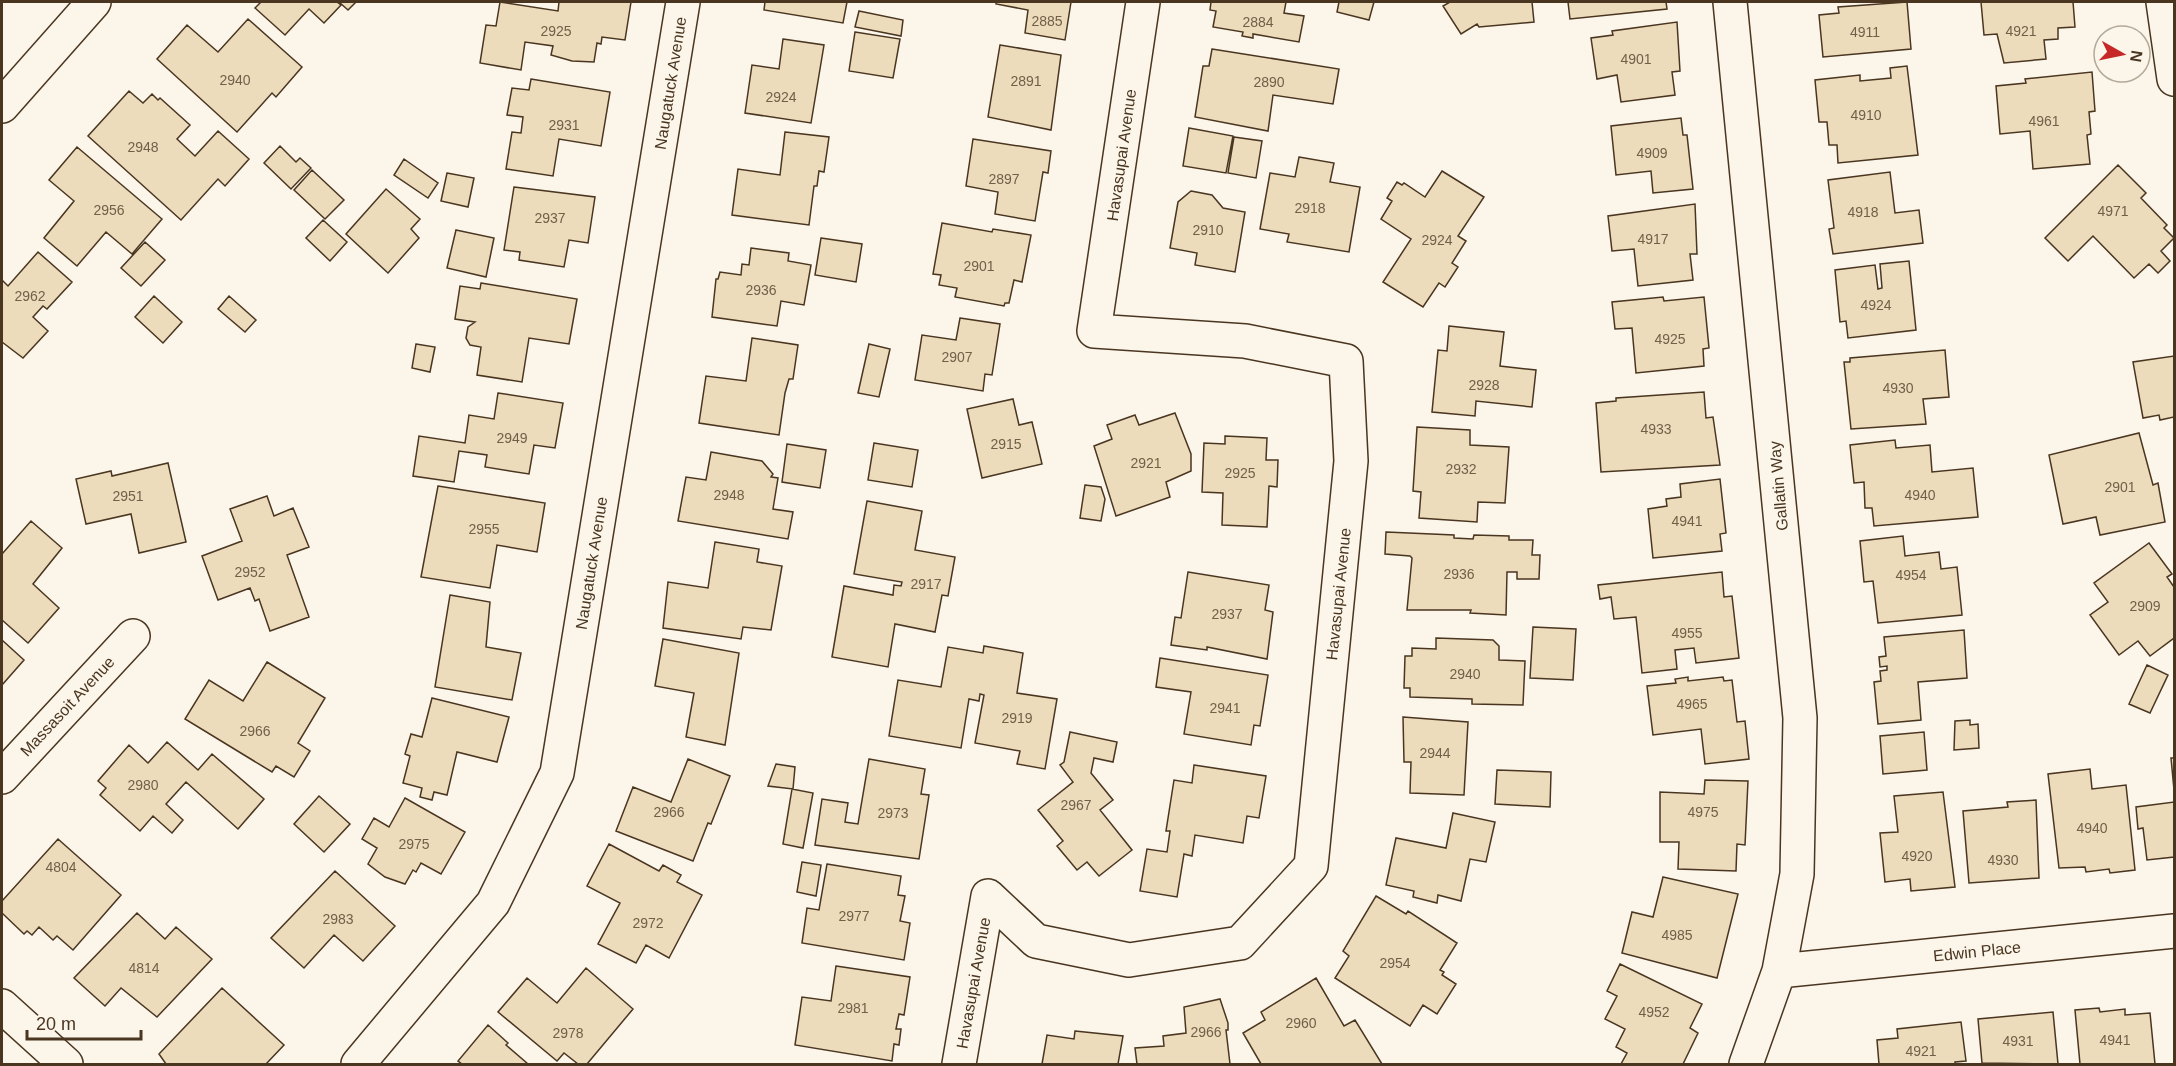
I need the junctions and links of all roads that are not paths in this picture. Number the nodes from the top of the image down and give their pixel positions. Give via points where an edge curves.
1 (94, 2) edge
2 (683, 2) edge
3 (1143, 2) edge
4 (1730, 2) edge
5 (2163, 2) edge
6 (2175, 79) edge
7 (2, 106) edge
8 (133, 636) dead end
9 (2, 777) edge
10 (2175, 931) edge
11 (1779, 971) junction
12 (2, 1006) edge
13 (66, 1065) edge
14 (358, 1065) edge
15 (959, 1065) edge
16 (1746, 1065) edge

1 - 7 street
2 - 14 street, Naugatuck Avenue via 557,773 493,903
3 - 15 street, Havasupai Avenue via 1094,331 1245,341 1346,361 1351,461 1311,866 1240,943 1129,960 1036,941 988,896
4 - 11 street, Gallatin Way via 1800,718 1797,874
5 - 6 street
8 - 9 street, Massasoit Avenue
10 - 11 street, Edwin Place
11 - 16 street, Gallatin Way
12 - 13 street

